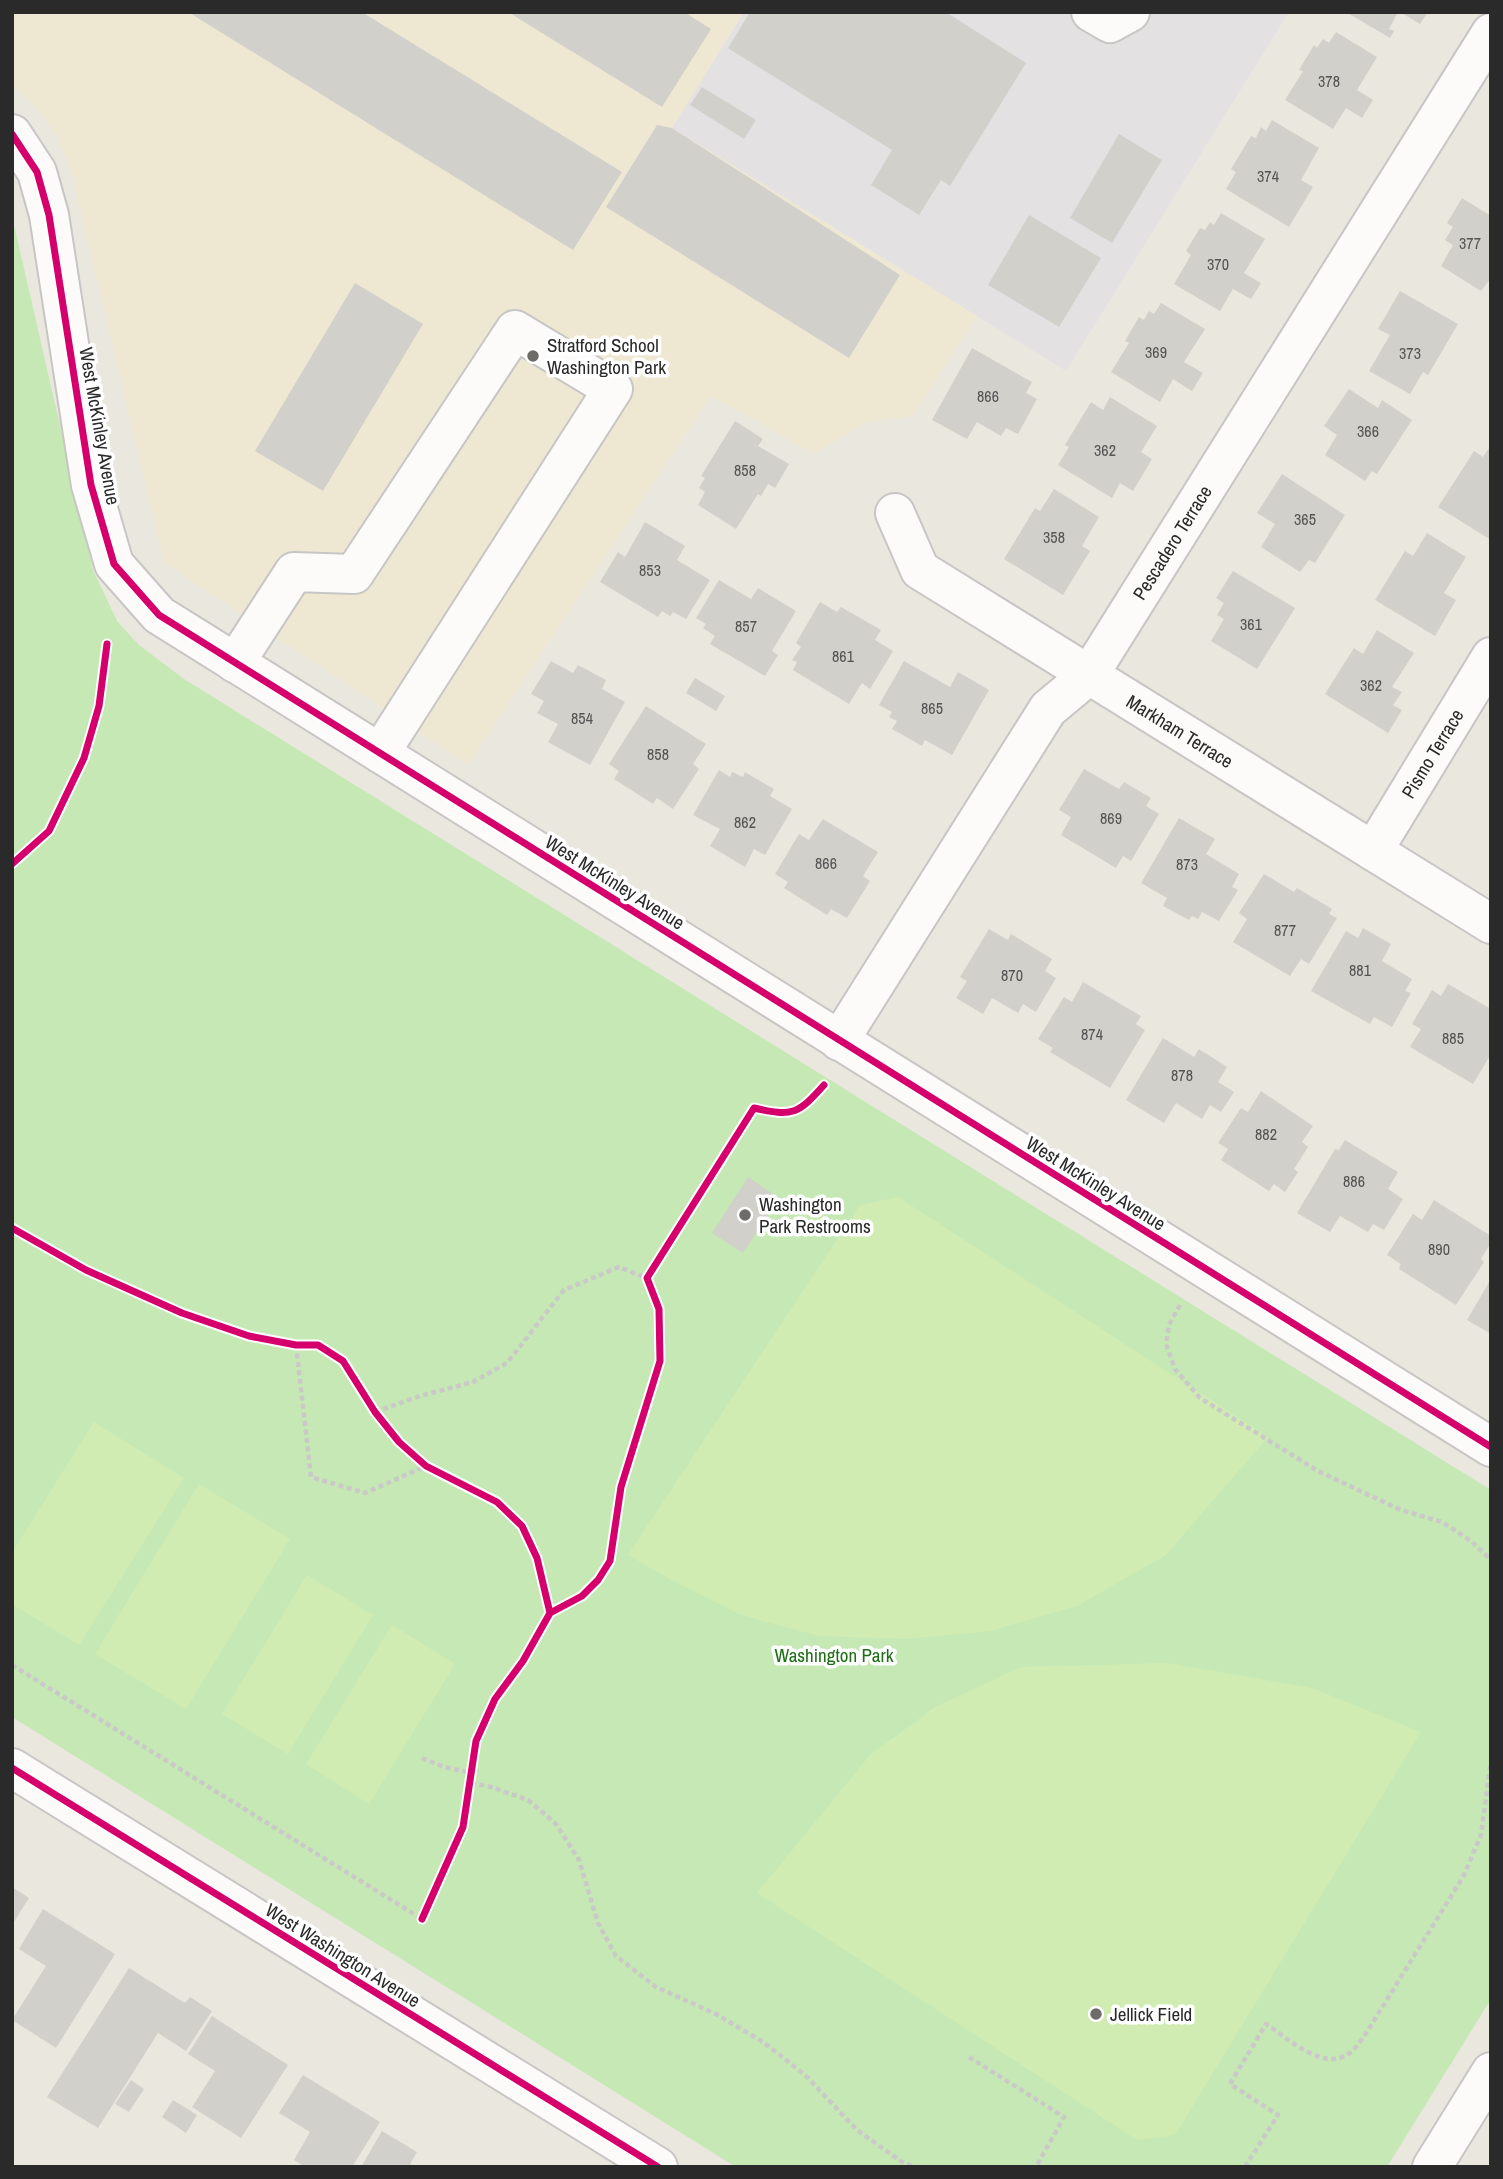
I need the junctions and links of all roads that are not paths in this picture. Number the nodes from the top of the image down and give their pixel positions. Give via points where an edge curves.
1 (1091, 12) edge
2 (1130, 12) edge
3 (1491, 33) edge
4 (12, 134) edge
5 (895, 513) dead end
6 (1491, 657) edge
7 (235, 663) junction
8 (1089, 675) junction
9 (380, 753) junction
10 (1373, 851) junction
11 (1491, 924) edge
12 (839, 1041) junction
13 (1491, 1447) edge
14 (12, 1768) edge
15 (1491, 2072) edge
16 (658, 2167) edge
17 (1432, 2167) edge

1 - 2 street via 1110,23
3 - 8 street, Pescadero Terrace
4 - 7 street, West McKinley Avenue via 37,172 49,215 91,485 114,564 159,615
5 - 8 street, Markham Terrace via 920,570
6 - 10 street, Pismo Terrace
7 - 9 street, West McKinley Avenue
7 - 9 street via 294,572 354,574 515,330 613,389
8 - 10 street, Markham Terrace
8 - 12 street, Pescadero Terrace via 1048,709
9 - 12 street, West McKinley Avenue
10 - 11 street, Markham Terrace
12 - 13 street, West McKinley Avenue
14 - 16 street, West Washington Avenue
15 - 17 street

